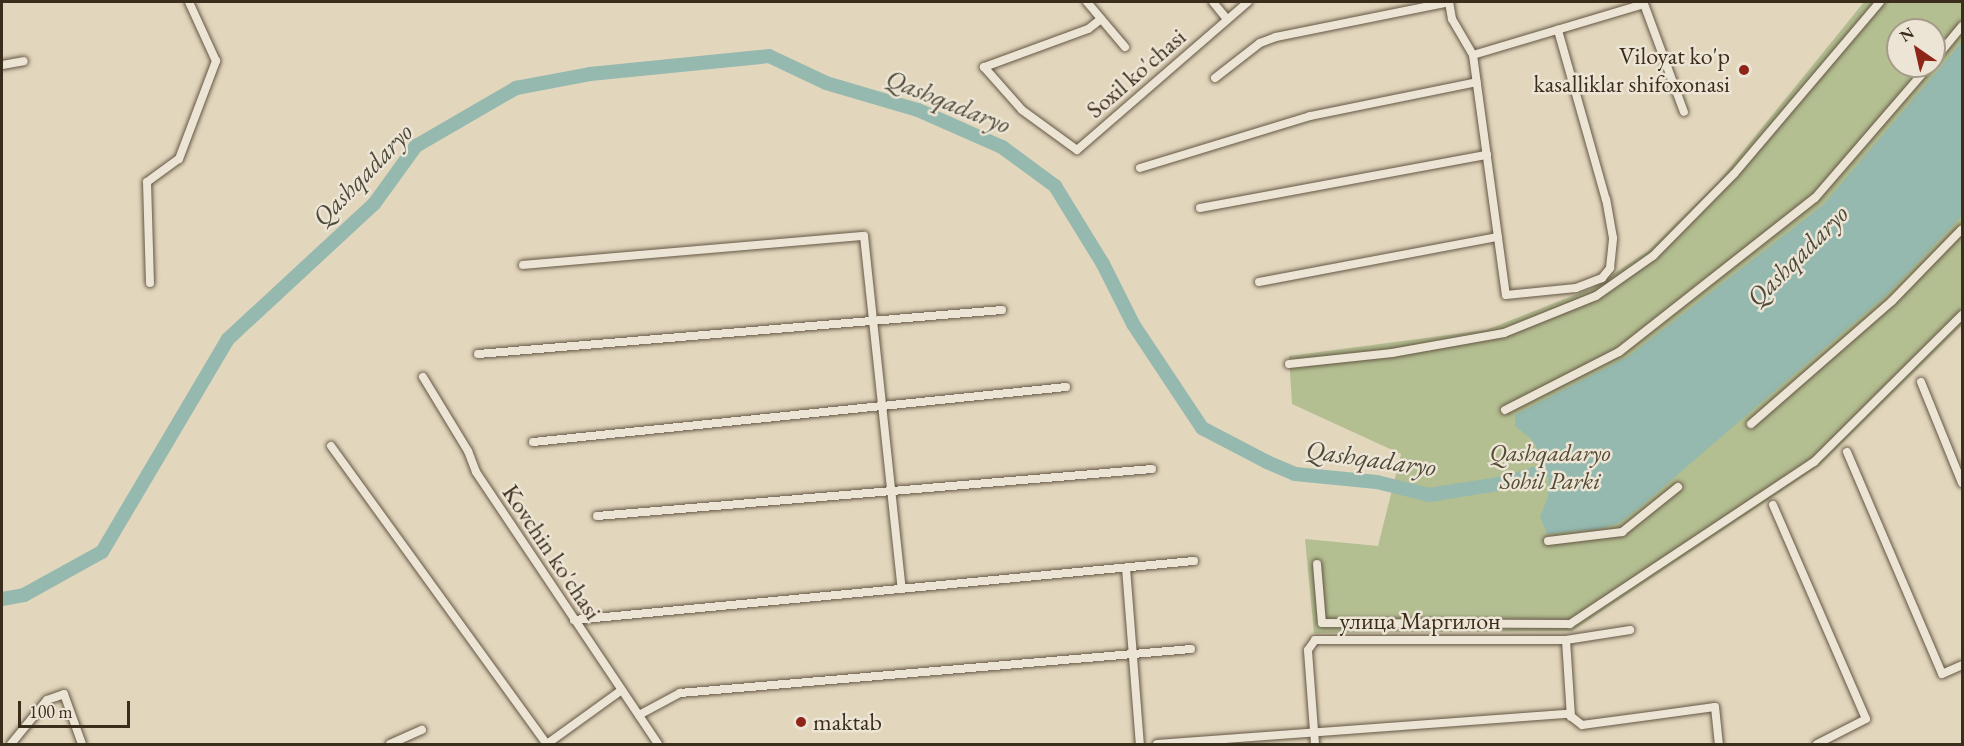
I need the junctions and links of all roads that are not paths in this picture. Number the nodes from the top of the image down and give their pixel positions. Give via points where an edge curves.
1 (189, 2) edge
2 (1087, 2) edge
3 (1213, 2) edge
4 (1248, 2) edge
5 (1449, 2) edge
6 (1880, 2) edge
7 (1101, 19) junction
8 (1227, 19) junction
9 (1962, 26) edge
10 (1558, 30) junction
11 (1946, 45) edge
12 (1125, 46) dead end
13 (1473, 55) junction
14 (24, 61) dead end
15 (2, 65) edge
16 (1215, 78) dead end
17 (1919, 78) edge
18 (1477, 82) junction
19 (1684, 112) dead end
20 (1487, 155) junction
21 (1140, 168) dead end
22 (1200, 208) dead end
23 (1962, 229) edge
24 (1498, 237) junction
25 (523, 266) dead end
26 (1259, 282) dead end
27 (150, 283) dead end
28 (1002, 310) dead end
29 (1962, 315) edge
30 (873, 321) junction
31 (478, 354) dead end
32 (1289, 364) dead end
33 (423, 377) dead end
34 (1921, 382) dead end
35 (1066, 387) dead end
36 (882, 408) junction
37 (1505, 410) dead end
38 (1751, 424) dead end
39 (533, 442) dead end
40 (331, 446) dead end
41 (1847, 452) dead end
42 (1152, 469) dead end
43 (1962, 483) edge
44 (1678, 487) dead end
45 (891, 492) junction
46 (1773, 505) dead end
47 (597, 516) dead end
48 (1548, 541) dead end
49 (1194, 561) dead end
50 (1317, 564) dead end
51 (1126, 568) junction
52 (902, 589) junction
53 (574, 620) junction
54 (1630, 630) dead end
55 (1566, 640) junction
56 (1191, 649) dead end
57 (1133, 656) junction
58 (1962, 665) edge
59 (622, 690) junction
60 (639, 715) junction
61 (1571, 717) junction
62 (422, 730) dead end
63 (1314, 734) junction
64 (1244, 741) edge
65 (11, 744) edge
66 (82, 744) edge
67 (390, 744) edge
68 (547, 744) edge
69 (658, 744) edge
70 (1140, 744) edge
71 (1157, 744) edge
72 (1166, 744) edge
73 (1315, 744) edge
74 (1719, 744) edge
75 (1817, 744) edge

1 - 27 street via 216,61 180,159 147,182
2 - 7 street
3 - 8 street
4 - 8 street, Soxil ko'chasi
5 - 13 street via 1452,19
5 - 16 street via 1276,37 1260,43
6 - 32 street via 1734,174 1653,256 1596,296 1504,333
7 - 8 street, Soxil ko'chasi via 1088,29 984,67 1022,110 1077,150
7 - 12 street
9 - 11 street
10 - 13 street
10 - 19 street via 1644,3
10 - 24 street via 1606,200 1613,238 1610,268 1602,278 1576,288 1506,295
13 - 18 street
14 - 15 street
17 - 37 street via 1815,198 1619,352
18 - 20 street
18 - 21 street via 1310,116
20 - 22 street
20 - 24 street
23 - 38 street via 1892,301
24 - 26 street
25 - 30 street via 864,236
28 - 30 street
29 - 50 street via 1814,462 1570,624 1322,623
30 - 31 street
30 - 36 street
33 - 53 street, Kovchin ko'chasi via 476,472
34 - 43 street
35 - 36 street
36 - 39 street
36 - 45 street
40 - 68 street
41 - 58 street via 1942,674
42 - 45 street
44 - 48 street via 1623,532
45 - 47 street
45 - 52 street
46 - 75 street via 1866,719
49 - 51 street
51 - 52 street
51 - 57 street
52 - 53 street
53 - 59 street, Kovchin ko'chasi
54 - 55 street, улица Маргилон
55 - 61 street
55 - 63 street, улица Маргилон via 1316,640 1308,650
56 - 57 street
57 - 60 street via 680,693
57 - 70 street
59 - 60 street, Kovchin ko'chasi
59 - 68 street
60 - 69 street, Kovchin ko'chasi
61 - 63 street
61 - 74 street via 1582,725 1715,707
62 - 67 street
63 - 64 street
63 - 73 street, улица Маргилон
64 - 72 street
65 - 66 street via 47,700 64,694
71 - 72 street

